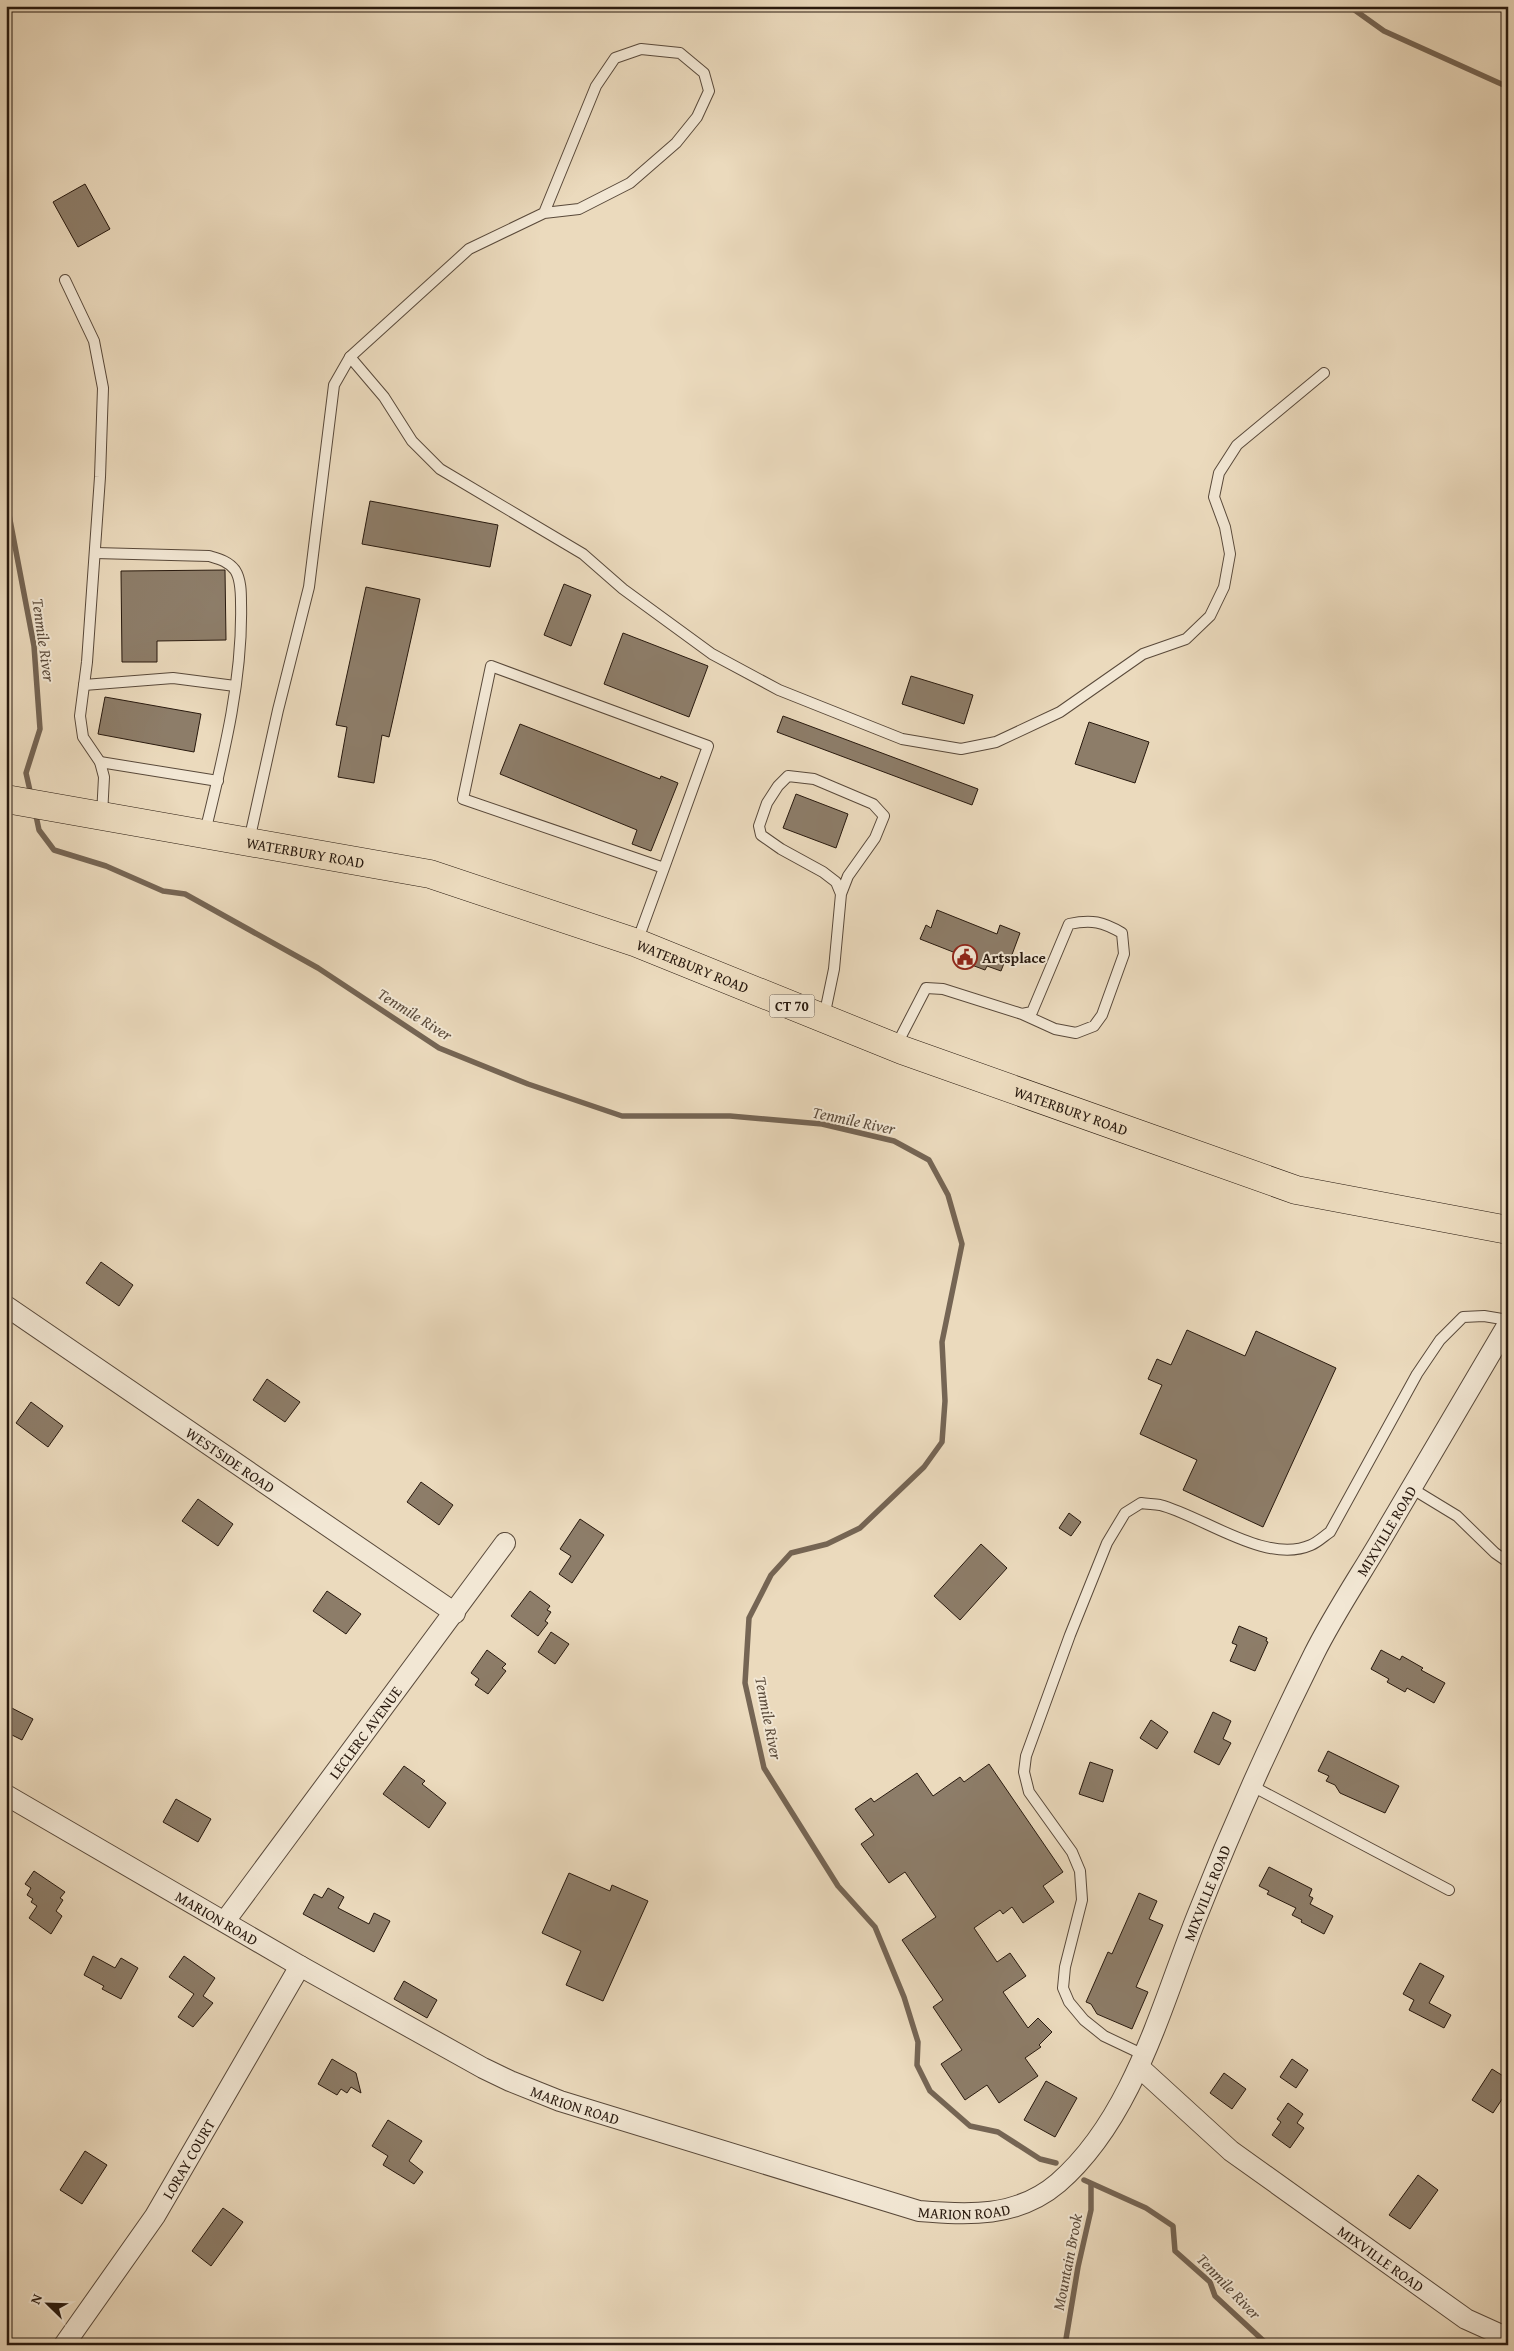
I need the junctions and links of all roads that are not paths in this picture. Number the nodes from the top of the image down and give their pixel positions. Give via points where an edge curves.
1 (544, 213) junction
2 (65, 280) dead end
3 (350, 357) junction
4 (1324, 373) dead end
5 (95, 554) junction
6 (84, 685) junction
7 (235, 686) junction
8 (100, 762) junction
9 (218, 781) junction
10 (15, 800) edge
11 (102, 816) junction
12 (205, 834) junction
13 (249, 842) junction
14 (664, 868) junction
15 (841, 894) junction
16 (637, 943) junction
17 (1022, 1014) junction
18 (824, 1018) junction
19 (895, 1047) junction
20 (1508, 1230) edge
21 (6, 1306) edge
22 (1508, 1320) edge
23 (1508, 1324) edge
24 (1412, 1488) junction
25 (505, 1542) dead end
26 (1508, 1562) edge
27 (455, 1613) junction
28 (1252, 1786) junction
29 (6, 1795) edge
30 (1449, 1890) dead end
31 (225, 1921) junction
32 (300, 1966) junction
33 (1141, 2061) junction
34 (1508, 2338) edge
35 (64, 2345) edge

1 - 1 lane via 596,86 615,58 642,50 680,53 704,72 709,91 697,117 676,143 630,183 579,209
1 - 3 lane via 468,249
2 - 5 lane via 94,342 103,388
3 - 4 lane via 384,397 412,441 440,469 583,554 623,589 712,654 779,690 902,739 962,749 996,742 1060,712 1143,654 1186,639 1210,616 1224,587 1230,554 1214,497 1219,473 1237,445
3 - 13 lane via 334,384 309,587
5 - 6 lane
5 - 7 lane via 209,556 224,560 236,571 240,586 242,639
6 - 7 lane via 173,678
6 - 8 lane via 80,716 83,737
7 - 9 lane
8 - 9 lane
8 - 11 lane via 104,776
9 - 12 lane
10 - 11 main road, WATERBURY ROAD / CT 70
11 - 12 main road, WATERBURY ROAD / CT 70
12 - 13 main road, WATERBURY ROAD / CT 70
13 - 16 main road, WATERBURY ROAD / CT 70 via 430,874
14 - 14 lane via 463,799 491,666 708,746
14 - 16 lane
15 - 15 lane via 836,882 823,872 761,835 759,826 767,803 788,776 814,780 873,804 884,816 875,838 848,876
15 - 18 lane via 834,969
16 - 18 main road, WATERBURY ROAD / CT 70
17 - 17 lane via 1032,1012 1069,924 1082,921 1103,923 1122,933 1124,954 1102,1015 1094,1026 1076,1033 1055,1029
17 - 19 lane via 943,989 926,988
18 - 19 main road, WATERBURY ROAD / CT 70
19 - 20 main road, WATERBURY ROAD / CT 70 via 1296,1190
21 - 27 street, WESTSIDE ROAD
22 - 33 lane via 1463,1317 1440,1340 1417,1374 1330,1532 1311,1545 1290,1550 1264,1546 1161,1506 1141,1503 1125,1513 1107,1543 1056,1672 1026,1756 1024,1772 1028,1792 1072,1852 1080,1871 1082,1900 1065,1966 1063,1988 1069,2002 1084,2020
23 - 24 street, MIXVILLE ROAD
24 - 26 lane via 1457,1516 1495,1554
24 - 28 street, MIXVILLE ROAD via 1315,1651
25 - 27 street, LECLERC AVENUE
27 - 31 street, LECLERC AVENUE
28 - 30 lane
28 - 33 street, MIXVILLE ROAD via 1196,1917
29 - 31 street, MARION ROAD
31 - 32 street, MARION ROAD
32 - 33 street, MARION ROAD via 483,2068 560,2101 919,2211 966,2215 996,2213 1025,2204 1057,2184 1077,2164 1106,2125
32 - 35 street, LORAY COURT via 155,2216
33 - 34 street, MIXVILLE ROAD via 1231,2151 1466,2318

